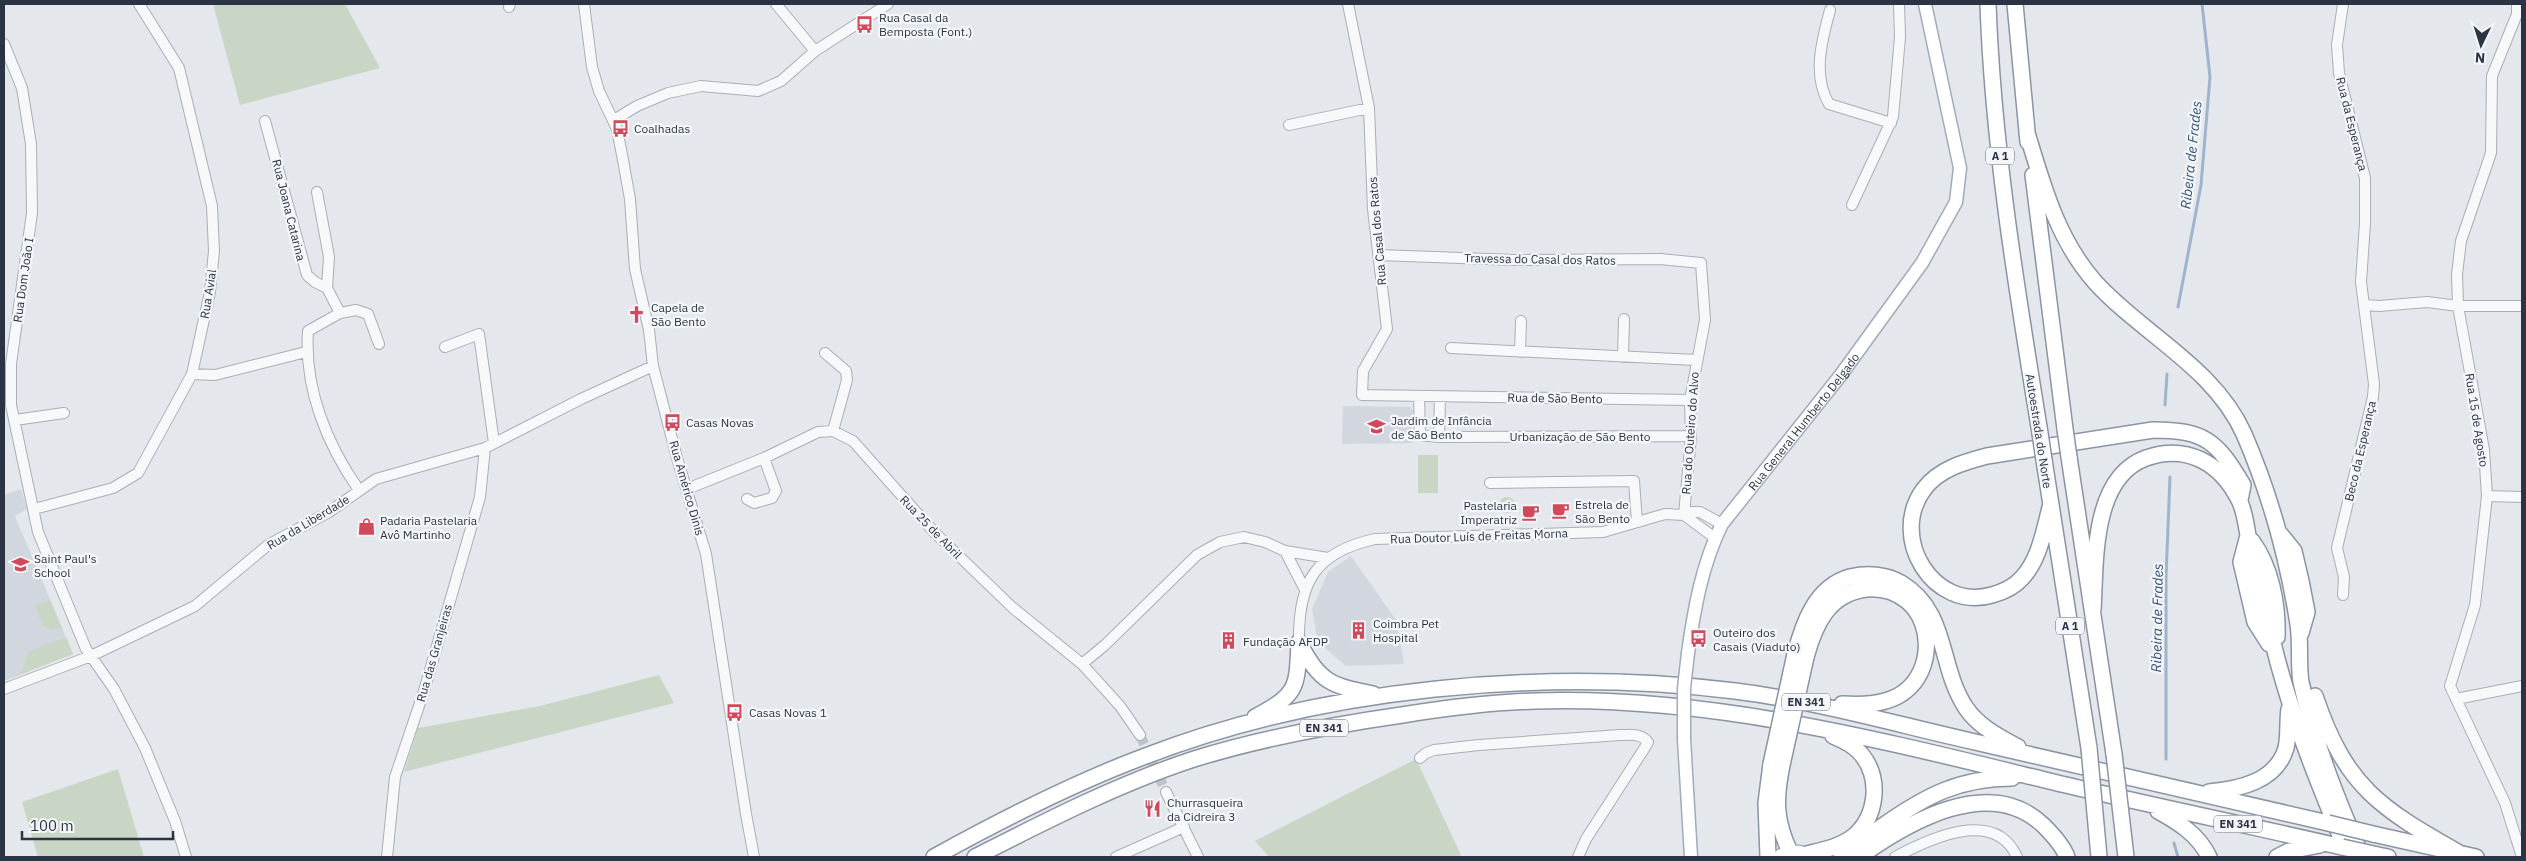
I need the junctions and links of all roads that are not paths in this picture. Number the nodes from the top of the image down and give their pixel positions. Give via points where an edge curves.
1 (139, 4) edge
2 (584, 4) edge
3 (776, 4) edge
4 (888, 4) edge
5 (1348, 4) edge
6 (1898, 4) edge
7 (1925, 4) edge
8 (1988, 4) edge
9 (2015, 4) edge
10 (2343, 4) edge
11 (2517, 4) edge
12 (1830, 10) dead end
13 (4, 44) edge
14 (815, 51) junction
15 (1368, 108) junction
16 (614, 120) junction
17 (265, 121) dead end
18 (1891, 123) junction
19 (1289, 125) dead end
20 (2027, 132) junction
21 (317, 192) dead end
22 (1852, 205) dead end
23 (1379, 255) junction
24 (1701, 263) joint
25 (328, 288) junction
26 (2364, 305) junction
27 (2458, 306) junction
28 (2522, 306) edge
29 (340, 312) junction
30 (1624, 319) dead end
31 (1521, 321) dead end
32 (379, 344) dead end
33 (445, 347) dead end
34 (1451, 348) dead end
35 (306, 352) junction
36 (1520, 352) junction
37 (824, 353) dead end
38 (1623, 357) junction
39 (1696, 360) junction
40 (653, 366) junction
41 (192, 374) junction
42 (1419, 396) junction
43 (1440, 396) junction
44 (1690, 400) junction
45 (64, 413) dead end
46 (15, 420) junction
47 (833, 431) junction
48 (1691, 436) junction
49 (1439, 437) junction
50 (490, 446) junction
51 (764, 458) junction
52 (1490, 484) dead end
53 (687, 489) junction
54 (359, 490) junction
55 (2487, 496) junction
56 (2522, 497) edge
57 (747, 499) dead end
58 (2240, 500) junction
59 (2051, 504) junction
60 (34, 509) junction
61 (1684, 515) junction
62 (1637, 522) junction
63 (1722, 524) junction
64 (1715, 538) junction
65 (1285, 550) junction
66 (1306, 554) junction
67 (1328, 558) junction
68 (1296, 570) junction
69 (1305, 590) junction
70 (2343, 596) dead end
71 (2093, 610) junction
72 (1299, 642) junction
73 (91, 656) junction
74 (1801, 656) junction
75 (2301, 659) junction
76 (1082, 664) junction
77 (2522, 686) edge
78 (4, 689) edge
79 (1382, 696) junction
80 (2456, 699) junction
81 (2289, 702) junction
82 (1810, 703) junction
83 (1806, 725) junction
84 (1234, 728) junction
85 (1140, 736) tunnel mouth
86 (2037, 757) junction
87 (1420, 758) dead end
88 (1777, 764) junction
89 (2048, 781) junction
90 (1166, 792) tunnel mouth
91 (2197, 793) junction
92 (2146, 804) junction
93 (1184, 827) junction
94 (2341, 849) edge
95 (2461, 854) junction
96 (1784, 855) edge
97 (2522, 855) edge
98 (1809, 856) edge
99 (2383, 856) edge
100 (186, 857) edge
101 (387, 857) edge
102 (754, 857) edge
103 (934, 857) edge
104 (975, 857) edge
105 (1116, 857) edge
106 (1198, 857) edge
107 (1578, 857) edge
108 (1690, 857) edge
109 (1768, 857) edge
110 (1841, 857) edge
111 (1859, 857) edge
112 (1895, 857) edge
113 (2017, 857) edge
114 (2067, 857) edge
115 (2099, 857) edge
116 (2126, 857) edge
117 (2209, 857) edge
118 (2277, 857) edge
119 (2362, 857) edge
120 (2476, 857) edge

1 - 41 street, Rua Avial via 179,68 212,206 214,251 210,292
2 - 16 street, Rua Américo Dinis via 592,67 599,91
3 - 14 street
4 - 14 street
5 - 15 street, Rua Casal dos Ratos
6 - 18 street via 1897,92
7 - 63 main road, Rua General Humberto Delgado via 1960,168 1956,202 1922,263 1840,376
8 - 59 highway, Autoestrada do Norte / A 1, bridge via 1990,72 1997,135 2019,308
9 - 20 highway, Autoestrada do Norte / A 1
10 - 26 street, Rua da Esperança via 2337,45 2338,73 2365,178 2361,282
11 - 27 street, Rua 15 de Agosto via 2517,14 2492,76 2492,153 2461,241 2456,274
12 - 18 street via 1822,46 1820,72 1823,93 1830,104
13 - 46 street, Rua Dom João I via 22,88 31,144 32,214 11,364 11,405
14 - 16 street via 781,80 758,91 701,86 668,93
15 - 19 street
15 - 23 street, Rua Casal dos Ratos via 1373,209
16 - 40 street, Rua Américo Dinis via 630,199 636,269
17 - 25 street, Rua Joana Catarina via 307,275
18 - 22 street
20 - 71 highway, Autoestrada do Norte / A 1, bridge via 2065,429
20 - 75 highway via 2047,198 2078,258 2117,304 2208,383 2243,432 2277,530 2290,584
21 - 25 street via 330,257
23 - 24 street, Travessa do Casal dos Ratos via 1514,260 1660,259
23 - 42 street, Rua Casal dos Ratos via 1387,329 1362,370 1362,396
24 - 39 street, Rua do Outeiro do Alvo via 1705,320
25 - 29 street
26 - 27 street via 2427,302
26 - 70 street, Beco da Esperança via 2374,384 2337,548 2344,578
27 - 28 street
27 - 55 street, Rua 15 de Agosto via 2484,450
29 - 32 street via 356,310 368,314
29 - 35 street via 308,331
30 - 38 street
31 - 36 street
33 - 50 street, Rua das Granjeiras via 479,334
34 - 36 street
35 - 41 street via 215,375
35 - 54 street via 314,398 326,431 342,465
36 - 38 street
37 - 47 street via 846,371 847,380
38 - 39 street
39 - 44 street, Rua do Outeiro do Alvo
40 - 50 street, Rua da Liberdade
40 - 53 street, Rua Américo Dinis
41 - 60 street, Rua Avial via 138,473 113,488
42 - 43 street, Rua de São Bento
42 - 49 street, Urbanização de São Bento via 1420,435
43 - 44 street, Rua de São Bento
43 - 49 street
44 - 48 street, Rua do Outeiro do Alvo
45 - 46 street
46 - 60 street, Rua Dom João I
47 - 51 street via 818,432
47 - 76 street, Rua 25 de Abril via 853,442 934,532 1013,608
48 - 49 street, Urbanização de São Bento
48 - 61 street, Rua do Outeiro do Alvo
50 - 54 street, Rua da Liberdade via 376,479
50 - 101 street, Rua das Granjeiras via 480,497 424,691 394,777
51 - 53 street
51 - 57 street via 776,491 772,498 754,503
52 - 62 street via 1634,481
53 - 102 street, Rua Américo Dinis via 706,554
54 - 73 street, Rua da Liberdade via 330,512 268,546 195,606
55 - 56 street
55 - 80 street, Rua 15 de Agosto via 2475,604 2450,686
58 - 59 highway via 2243,485 2222,451 2195,434 2152,430 1960,463 1939,475 1914,508 1913,549 1920,566 1947,591 1964,597 2002,593 2021,579 2032,563
58 - 71 highway via 2212,467 2189,454 2157,454 2139,461 2110,491 2102,511
58 - 81 highway
59 - 115 highway, Autoestrada do Norte / A 1, bridge via 2089,748
60 - 73 street, Rua Dom João I via 38,532
61 - 62 street, Rua Doutor Luís de Freitas Morna via 1665,514
61 - 63 street, Rua Doutor Luís de Freitas Morna via 1700,512
61 - 64 street
62 - 67 street, Rua Doutor Luís de Freitas Morna via 1603,532 1375,539 1351,544
63 - 64 main road, Rua General Humberto Delgado
64 - 108 main road, Rua General Humberto Delgado, bridge via 1693,617 1684,688
65 - 66 street
65 - 68 street
65 - 76 street via 1244,537 1220,542 1197,555
66 - 67 street
66 - 68 street via 1298,559
67 - 69 street, Rua Doutor Luís de Freitas Morna
68 - 69 street
69 - 72 street, Rua Doutor Luís de Freitas Morna via 1299,616
71 - 116 highway, Autoestrada do Norte / A 1, bridge
72 - 79 highway via 1310,664 1324,679 1347,689
72 - 84 highway via 1297,682 1290,695
73 - 78 street, Rua da Liberdade
73 - 100 street, Rua Dom João I via 114,689 145,748
74 - 82 highway via 1828,607 1854,590 1873,588 1891,591 1907,601 1920,618 1926,636 1927,652 1922,670 1899,696 1860,705
74 - 86 highway via 1807,617 1817,599 1831,587 1862,574 1896,580 1915,591 1928,607 1939,632 1950,676 1968,710 2001,738
74 - 88 highway, bridge
75 - 95 highway via 2325,725 2352,774 2387,810
75 - 119 highway via 2300,680 2324,762
76 - 85 street, Rua 25 de Abril via 1120,706
77 - 80 street
79 - 82 highway, EN 341 via 1571,681 1694,687
79 - 84 highway, EN 341
80 - 97 street, Rua 15 de Agosto via 2505,803
81 - 91 highway via 2286,749 2274,768 2261,779 2244,786
81 - 94 highway
82 - 86 highway, EN 341
83 - 89 highway, EN 341 via 1874,738
83 - 98 highway via 1835,737 1862,754 1874,780 1870,813 1854,835
83 - 104 highway, EN 341 via 1696,708 1543,701 1358,721 1284,735 1192,760 1049,820
84 - 103 highway, EN 341 via 1141,757 1041,802
86 - 91 highway, EN 341
87 - 107 street via 1434,750 1479,745 1620,735 1645,738 1648,742 1586,839
88 - 96 highway via 1777,816
88 - 109 highway via 1766,803
89 - 92 highway, EN 341
89 - 110 highway via 1992,778 1951,787 1912,805
90 - 93 street
91 - 95 highway, EN 341, bridge
92 - 94 highway, EN 341
92 - 117 highway via 2186,828
93 - 105 street
93 - 106 street
94 - 99 highway, EN 341, bridge
94 - 118 highway via 2289,851
95 - 120 highway, EN 341
96 - 98 main road
111 - 114 highway via 1931,814 1978,803 2021,810 2038,820 2052,833
112 - 113 street via 1926,841 1961,831 1991,832 2012,845

